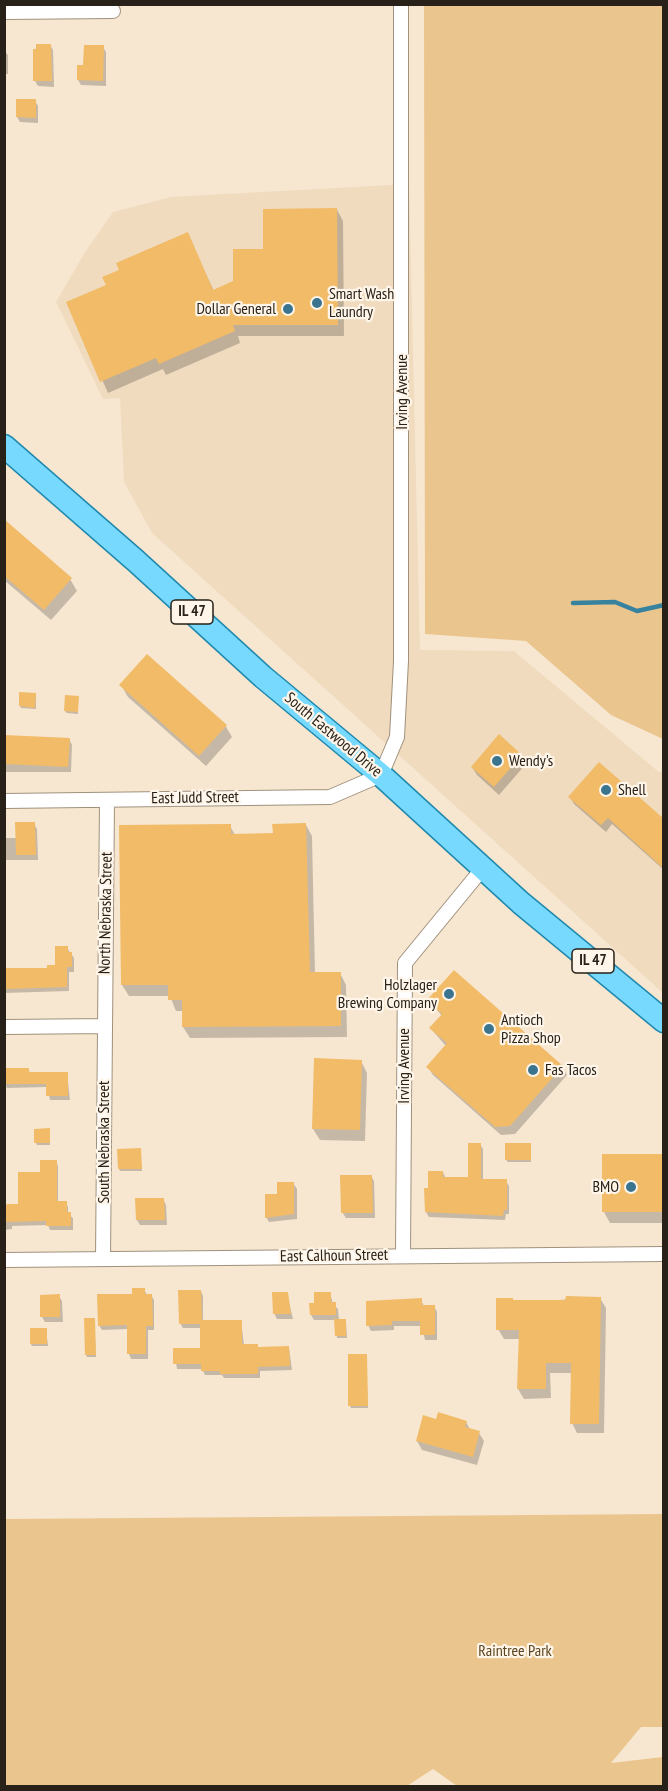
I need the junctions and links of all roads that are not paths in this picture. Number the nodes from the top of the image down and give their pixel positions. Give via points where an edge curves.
1 (401, 4) edge
2 (113, 11) dead end
3 (4, 12) edge
4 (4, 446) edge
5 (381, 775) junction
6 (107, 800) junction
7 (4, 801) edge
8 (483, 868) junction
9 (663, 1021) edge
10 (104, 1026) junction
11 (4, 1027) edge
12 (663, 1254) edge
13 (403, 1256) junction
14 (103, 1259) junction
15 (4, 1260) edge

1 - 5 street, Irving Avenue via 401,661 397,737
2 - 3 street
4 - 5 main road, South Eastwood Drive / IL 47 via 263,677
5 - 6 street, East Judd Street via 330,797
5 - 8 main road, South Eastwood Drive / IL 47
6 - 7 street, East Judd Street
6 - 10 street, North Nebraska Street
8 - 9 main road, South Eastwood Drive / IL 47
8 - 13 street, Irving Avenue via 405,963
10 - 11 street
10 - 14 street, South Nebraska Street
12 - 13 street, East Calhoun Street
13 - 14 street, East Calhoun Street
14 - 15 street, East Calhoun Street

